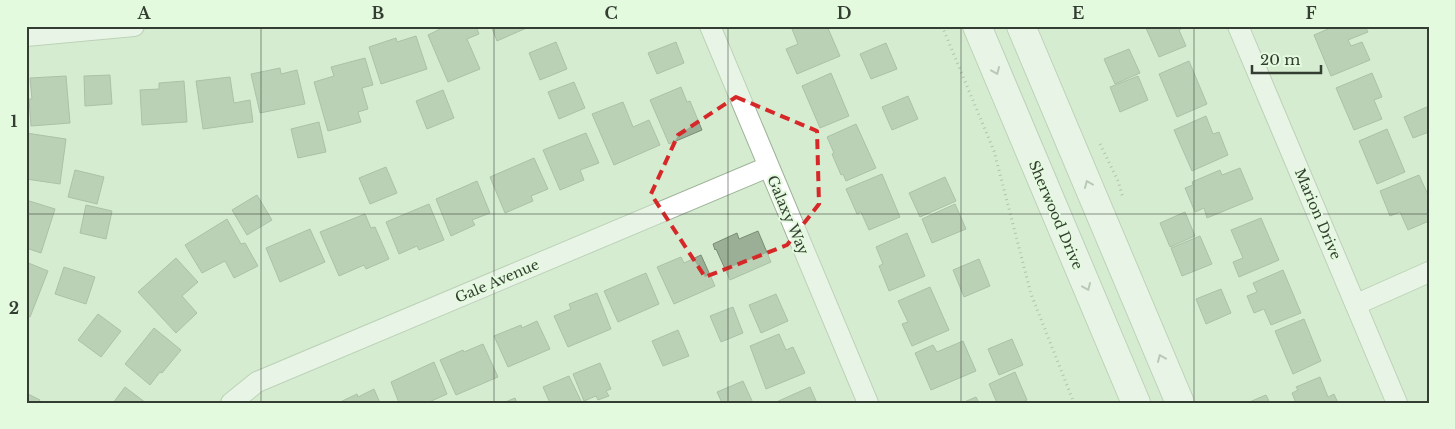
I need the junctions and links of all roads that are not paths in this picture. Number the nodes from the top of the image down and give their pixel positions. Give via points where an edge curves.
1 (134, 26) edge
2 (710, 26) edge
3 (976, 26) edge
4 (1021, 26) edge
5 (1238, 26) edge
6 (26, 36) edge
7 (768, 167) junction
8 (1429, 272) edge
9 (1356, 304) junction
10 (231, 403) edge
11 (868, 403) edge
12 (1136, 403) edge
13 (1180, 403) edge
14 (1397, 403) edge

1 - 6 street
2 - 7 street, Galaxy Way
3 -> 12 main road, Sherwood Drive
13 -> 4 main road
5 - 9 street, Marion Drive
7 - 10 street, Gale Avenue via 257,382
7 - 11 street, Galaxy Way
8 - 9 street
9 - 14 street, Marion Drive

